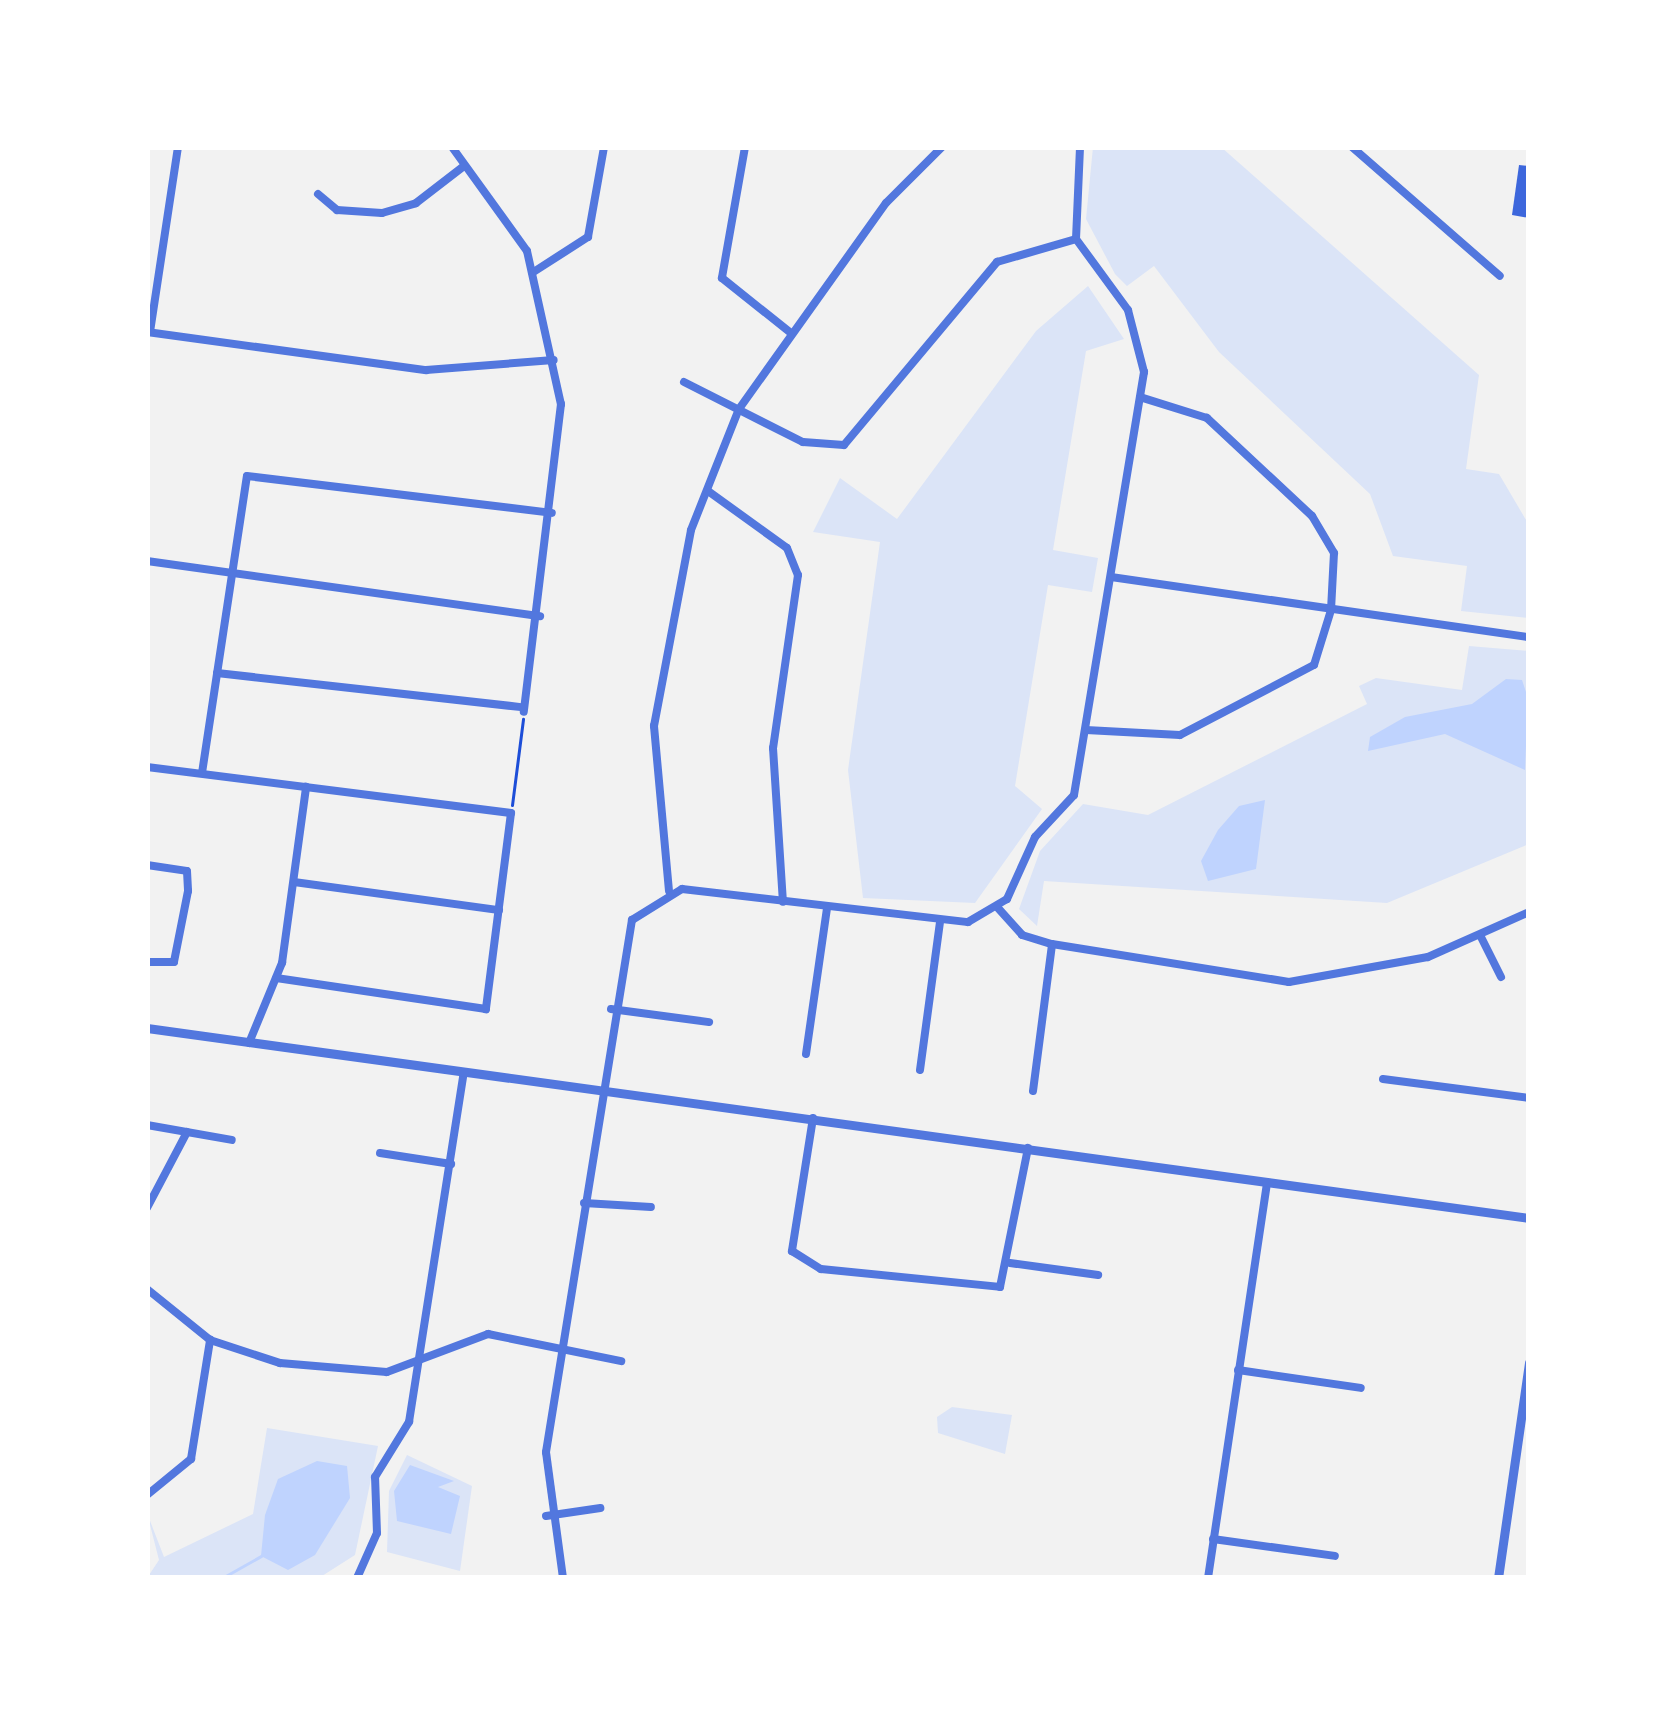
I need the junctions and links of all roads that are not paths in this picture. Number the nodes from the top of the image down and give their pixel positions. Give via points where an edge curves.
1 (178, 147) edge
2 (452, 147) edge
3 (604, 147) edge
4 (745, 147) edge
5 (942, 147) edge
6 (1080, 147) edge
7 (1352, 147) edge
8 (1374, 147) edge
9 (1364, 158) junction
10 (465, 165) junction
11 (318, 194) dead end
12 (1076, 238) junction
13 (535, 272) junction
14 (1500, 276) dead end
15 (148, 332) edge
16 (791, 333) junction
17 (554, 359) junction
18 (684, 382) dead end
19 (1140, 397) junction
20 (739, 409) junction
21 (708, 491) junction
22 (552, 513) junction
23 (147, 561) edge
24 (231, 574) junction
25 (1111, 577) junction
26 (1331, 610) junction
27 (540, 616) junction
28 (1529, 638) edge
29 (217, 673) junction
30 (1086, 730) junction
31 (147, 767) edge
32 (202, 773) junction
33 (306, 787) junction
34 (147, 865) edge
35 (293, 882) junction
36 (669, 892) junction
37 (783, 902) junction
38 (827, 908) junction
39 (998, 908) junction
40 (499, 910) junction
41 (1529, 912) edge
42 (940, 923) junction
43 (1480, 935) junction
44 (1052, 944) junction
45 (147, 962) edge
46 (1501, 977) dead end
47 (276, 978) junction
48 (611, 1009) junction
49 (709, 1022) dead end
50 (147, 1028) edge
51 (250, 1043) junction
52 (806, 1054) dead end
53 (920, 1070) dead end
54 (464, 1072) junction
55 (1383, 1079) dead end
56 (599, 1089) junction
57 (1033, 1091) dead end
58 (1529, 1098) edge
59 (813, 1118) junction
60 (147, 1125) edge
61 (187, 1132) junction
62 (232, 1140) dead end
63 (1028, 1148) junction
64 (380, 1153) dead end
65 (451, 1164) junction
66 (1267, 1181) junction
67 (584, 1203) junction
68 (651, 1207) dead end
69 (147, 1208) edge
70 (1529, 1218) edge
71 (1010, 1263) junction
72 (1098, 1275) dead end
73 (147, 1289) edge
74 (210, 1340) junction
75 (562, 1344) junction
76 (423, 1351) junction
77 (621, 1361) dead end
78 (1529, 1362) edge
79 (1238, 1370) junction
80 (1361, 1388) dead end
81 (147, 1496) edge
82 (600, 1508) dead end
83 (546, 1516) junction
84 (1213, 1539) junction
85 (1335, 1556) dead end
86 (357, 1578) edge
87 (563, 1578) edge
88 (1208, 1578) edge
89 (1498, 1578) edge

1 - 15 street
2 - 10 street
3 - 13 street via 588,237
4 - 16 street via 722,278
5 - 16 street via 886,202
6 - 12 street
7 - 9 street
8 - 9 street
9 - 14 street
10 - 11 street via 382,213 337,210
10 - 13 street
12 - 19 street via 1136,324
12 - 20 street via 997,262 844,445 803,442
13 - 17 street
15 - 17 street via 426,370
16 - 20 street
17 - 22 street via 562,421
18 - 20 street
19 - 25 street
19 - 26 street via 1207,418 1322,528 1334,554
20 - 21 street
21 - 36 street via 654,726
21 - 37 street via 787,548 798,575 773,748
22 - 24 street via 248,476
22 - 27 street
23 - 24 street
24 - 27 street
24 - 29 street
25 - 26 street
25 - 30 street
26 - 28 street
26 - 30 street via 1314,665 1180,735
27 - 29 street via 522,710
29 - 32 street
30 - 39 street via 1070,804 1035,837
31 - 32 street
32 - 33 street
33 - 35 street
33 - 40 street via 511,812
34 - 45 street via 187,872 174,962
35 - 40 street
35 - 47 street
36 - 37 street
36 - 48 street via 627,929
37 - 38 street
38 - 42 street
38 - 52 street
39 - 42 street
39 - 44 street via 1022,935
40 - 47 street via 486,1009
41 - 43 street
42 - 53 street
43 - 44 street via 1428,957 1289,982
43 - 46 street
44 - 57 street
47 - 51 street
48 - 49 street
48 - 56 street
50 - 51 street
51 - 54 street
54 - 56 street
54 - 65 street
55 - 58 street
56 - 59 street
56 - 67 street
59 - 63 street
59 - 71 street via 792,1251 821,1269 983,1290 1000,1287
60 - 61 street
61 - 62 street
61 - 69 street
63 - 66 street
63 - 71 street
64 - 65 street
65 - 76 street
66 - 70 street
66 - 79 street
67 - 68 street
67 - 75 street
71 - 72 street
73 - 74 street
74 - 76 street via 351,1372 397,1370
74 - 81 street via 191,1459
75 - 76 street via 488,1334
75 - 77 street
75 - 83 street
76 - 86 street via 410,1422 375,1477 377,1533
78 - 89 street
79 - 80 street
79 - 84 street
82 - 83 street
83 - 87 street
84 - 85 street
84 - 88 street

